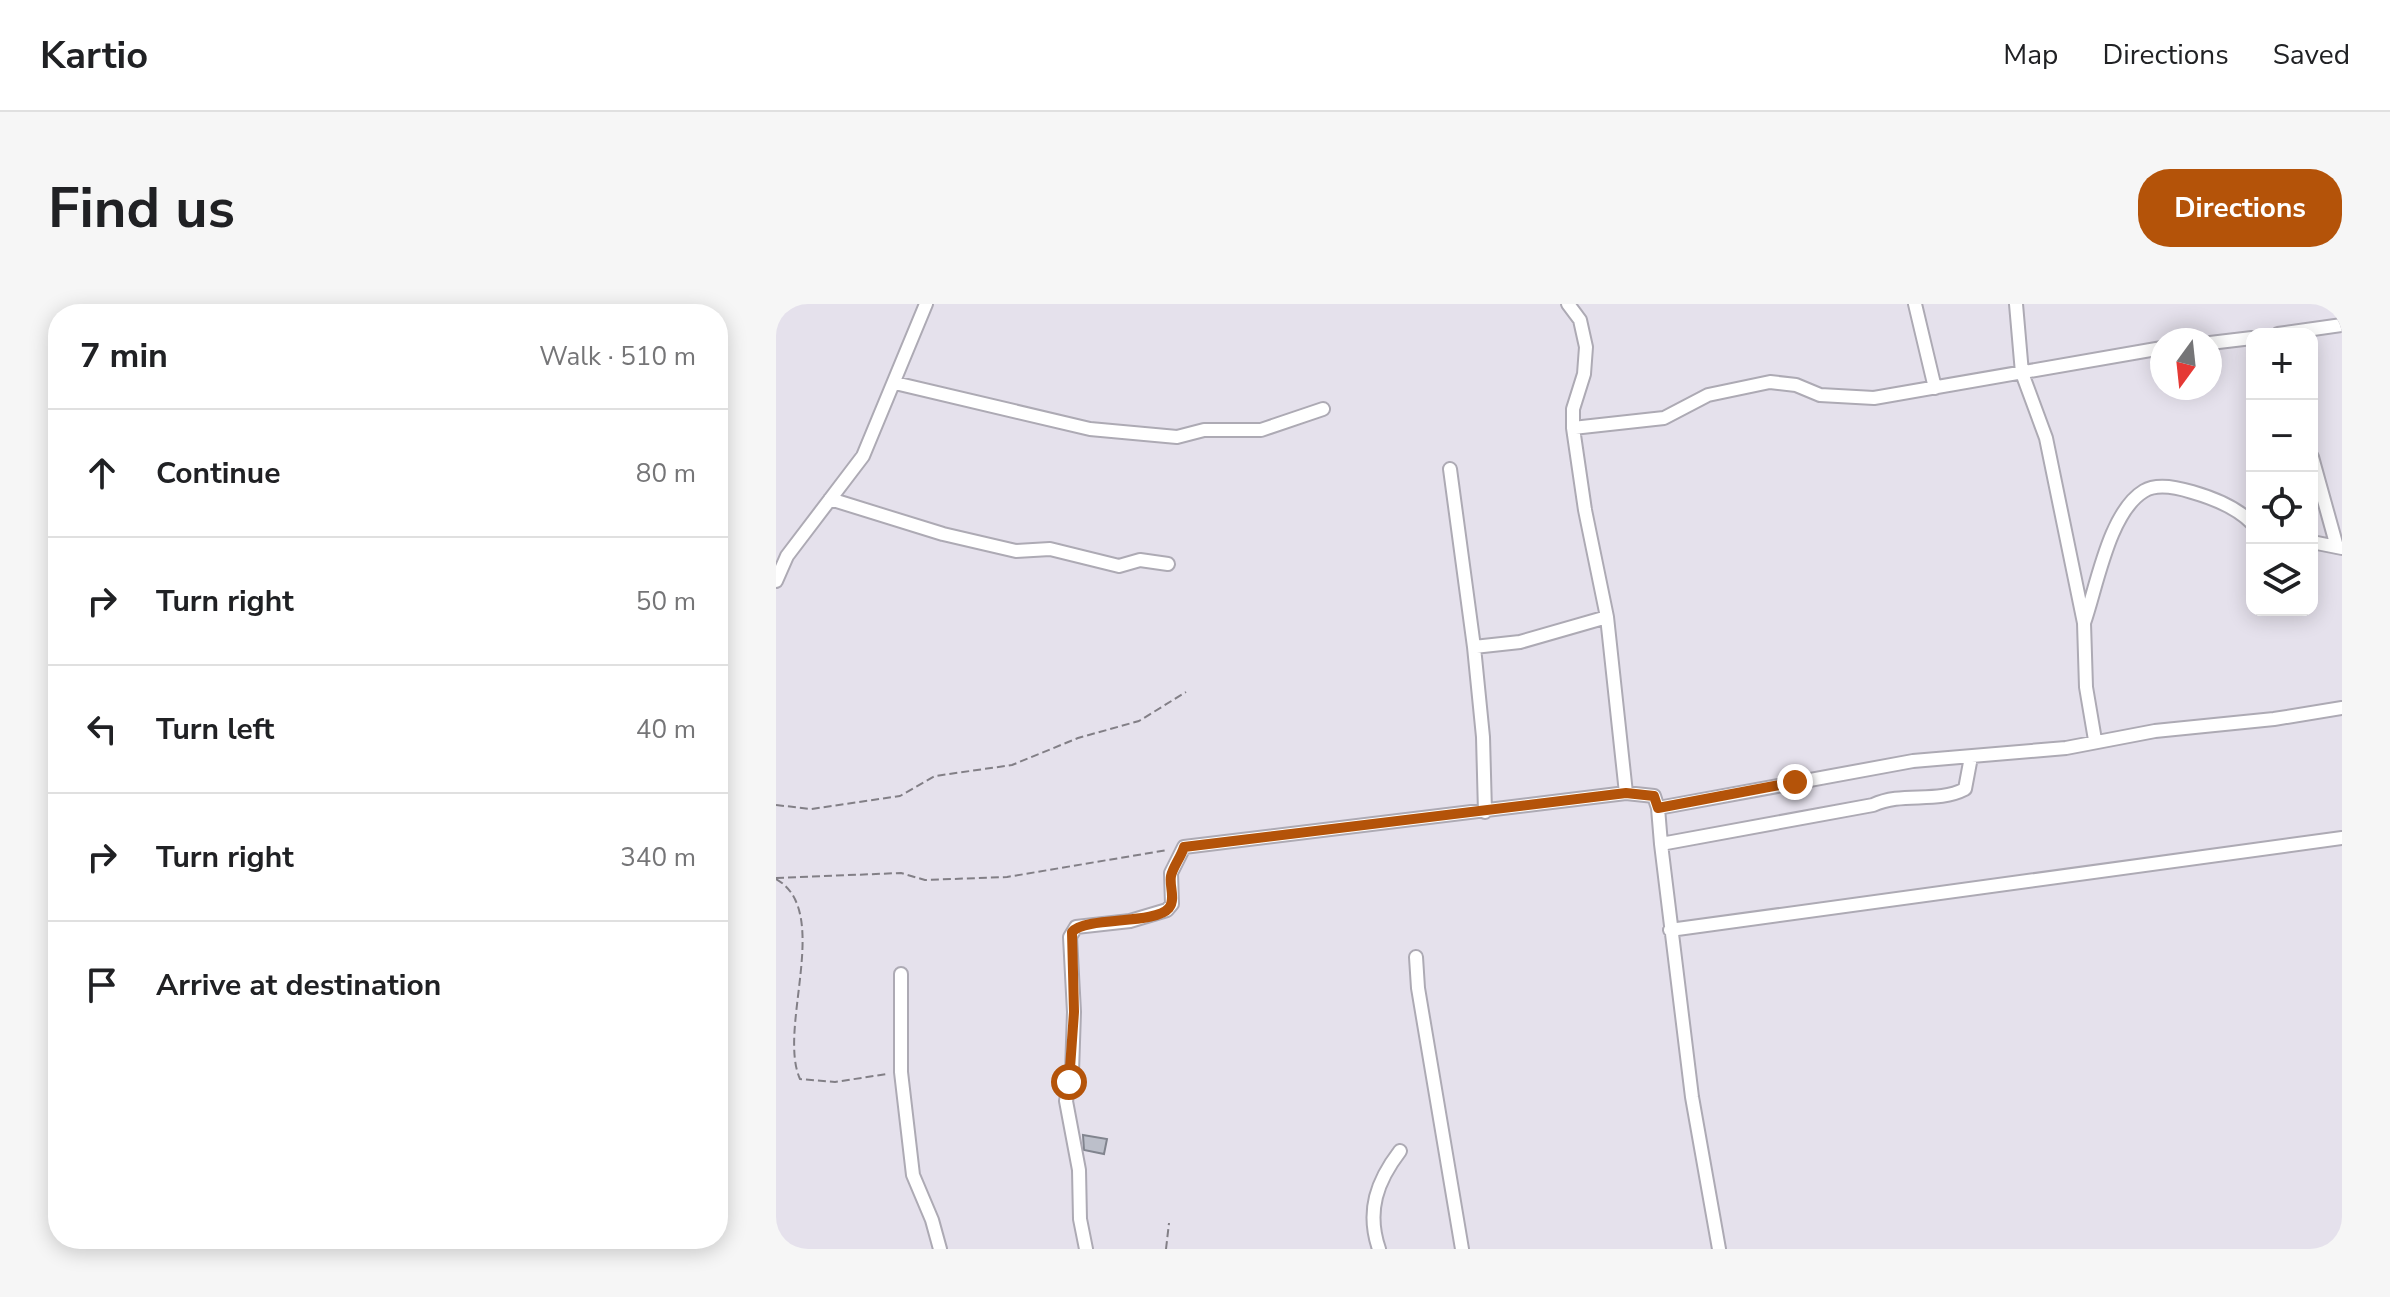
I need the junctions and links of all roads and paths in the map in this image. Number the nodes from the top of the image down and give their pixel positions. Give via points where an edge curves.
1 (926, 304) edge
2 (1568, 304) edge
3 (1915, 304) edge
4 (2016, 304) edge
5 (2342, 325) edge
6 (2318, 328) edge
7 (2246, 339) edge
8 (2222, 342) edge
9 (2150, 350) edge
10 (2022, 373) junction
11 (895, 383) junction
12 (1935, 388) junction
13 (1323, 409) dead end
14 (1573, 428) junction
15 (1450, 469) dead end
16 (2317, 472) edge
17 (830, 499) junction
18 (2246, 519) edge
19 (2318, 543) edge
20 (2340, 547) edge
21 (1168, 564) dead end
22 (776, 581) edge
23 (1607, 617) junction
24 (2084, 623) junction
25 (1474, 647) junction
26 (1186, 692) dead end
27 (2342, 708) edge
28 (2095, 740) junction
29 (1971, 757) junction
30 (1626, 793) junction
31 (776, 805) edge
32 (1658, 808) junction
33 (1485, 812) junction
34 (2342, 838) edge
35 (1661, 844) junction
36 (1184, 847) junction
37 (776, 879) edge
38 (1670, 930) junction
39 (1416, 957) dead end
40 (901, 974) dead end
41 (901, 1072) junction
42 (1400, 1151) dead end
43 (1169, 1223) dead end
44 (940, 1249) edge
45 (1086, 1249) edge
46 (1166, 1249) edge
47 (1379, 1249) edge
48 (1462, 1249) edge
49 (1719, 1249) edge

1 - 11 street
2 - 14 street via 1580,320 1586,347
3 - 12 street
4 - 10 street
5 - 6 street
7 - 8 street
9 - 10 street
10 - 12 street
10 - 24 street via 2046,438
11 - 13 street via 1090,429 1177,437 1204,430 1261,430
11 - 17 street via 863,456
12 - 14 street via 1847,398 1770,382 1708,395 1664,418
14 - 23 street
15 - 25 street
16 - 20 street
17 - 21 street via 1016,551 1050,549 1119,566 1140,560
17 - 22 street via 787,556
18 - 24 street via 2197,493 2155,487 2144,491 2123,511
19 - 20 street
23 - 25 street via 1520,642
23 - 30 street
24 - 28 street
25 - 33 street
26 - 31 path via 1139,721 1012,765 935,776 900,796 811,809
27 - 28 street
28 - 29 street
29 - 32 street via 1913,761
29 - 35 street via 1965,789 1954,795 1893,797
30 - 32 street via 1654,796
30 - 33 street
32 - 35 street
33 - 36 street
34 - 38 street
35 - 38 street
36 - 37 path via 1007,877 925,880 901,873
36 - 45 street via 1171,873 1172,904 1167,910 1130,921 1076,927 1070,937 1073,1060 1066,1101
37 - 41 path via 791,892 800,913 795,1046 800,1079 835,1082
38 - 49 street
39 - 48 street
40 - 41 street
41 - 44 street via 913,1175
42 - 47 street via 1373,1200
43 - 46 path

